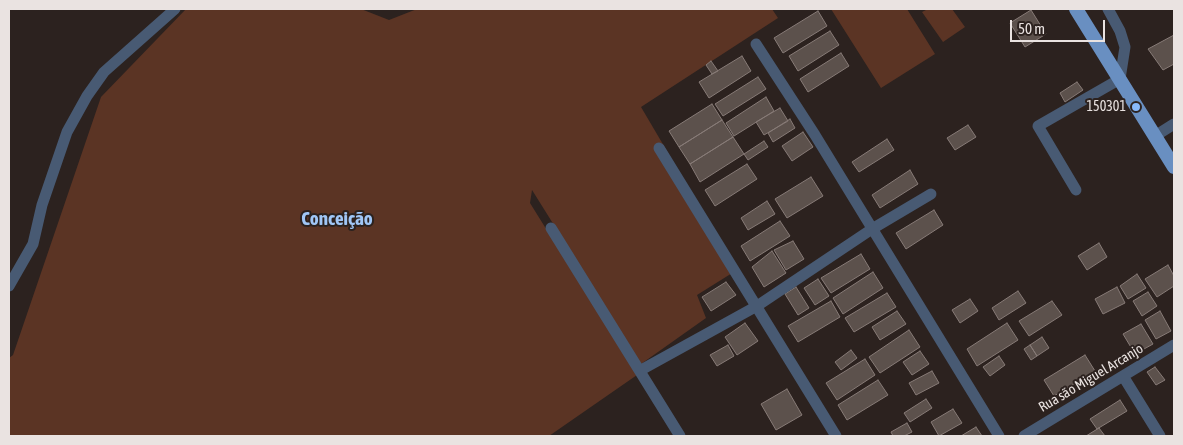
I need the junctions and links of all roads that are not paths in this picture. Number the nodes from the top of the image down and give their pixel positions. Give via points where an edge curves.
1 (175, 9) edge
2 (1076, 9) edge
3 (1108, 9) edge
4 (756, 44) dead end
5 (1120, 79) junction
6 (1174, 124) edge
7 (1155, 136) junction
8 (659, 148) dead end
9 (1174, 167) edge
10 (1076, 190) dead end
11 (931, 194) dead end
12 (551, 228) dead end
13 (872, 229) junction
14 (9, 286) edge
15 (757, 306) junction
16 (1174, 345) edge
17 (640, 370) junction
18 (1123, 376) junction
19 (680, 436) edge
20 (836, 436) edge
21 (998, 436) edge
22 (1024, 436) edge
23 (1160, 436) edge

1 - 14 street via 104,72 87,96 67,132 42,205 33,244
2 - 5 main road
3 - 5 street via 1125,47
4 - 13 street
5 - 7 main road
5 - 10 street via 1038,126
6 - 7 street
7 - 9 main road
8 - 15 street
11 - 13 street
12 - 17 street
13 - 15 street
13 - 21 street
15 - 17 street
15 - 20 street
16 - 18 street, Rua são Miguel Arcanjo
17 - 19 street
18 - 22 street, Rua são Miguel Arcanjo
18 - 23 street, Rua são Miguel Arcanjo

